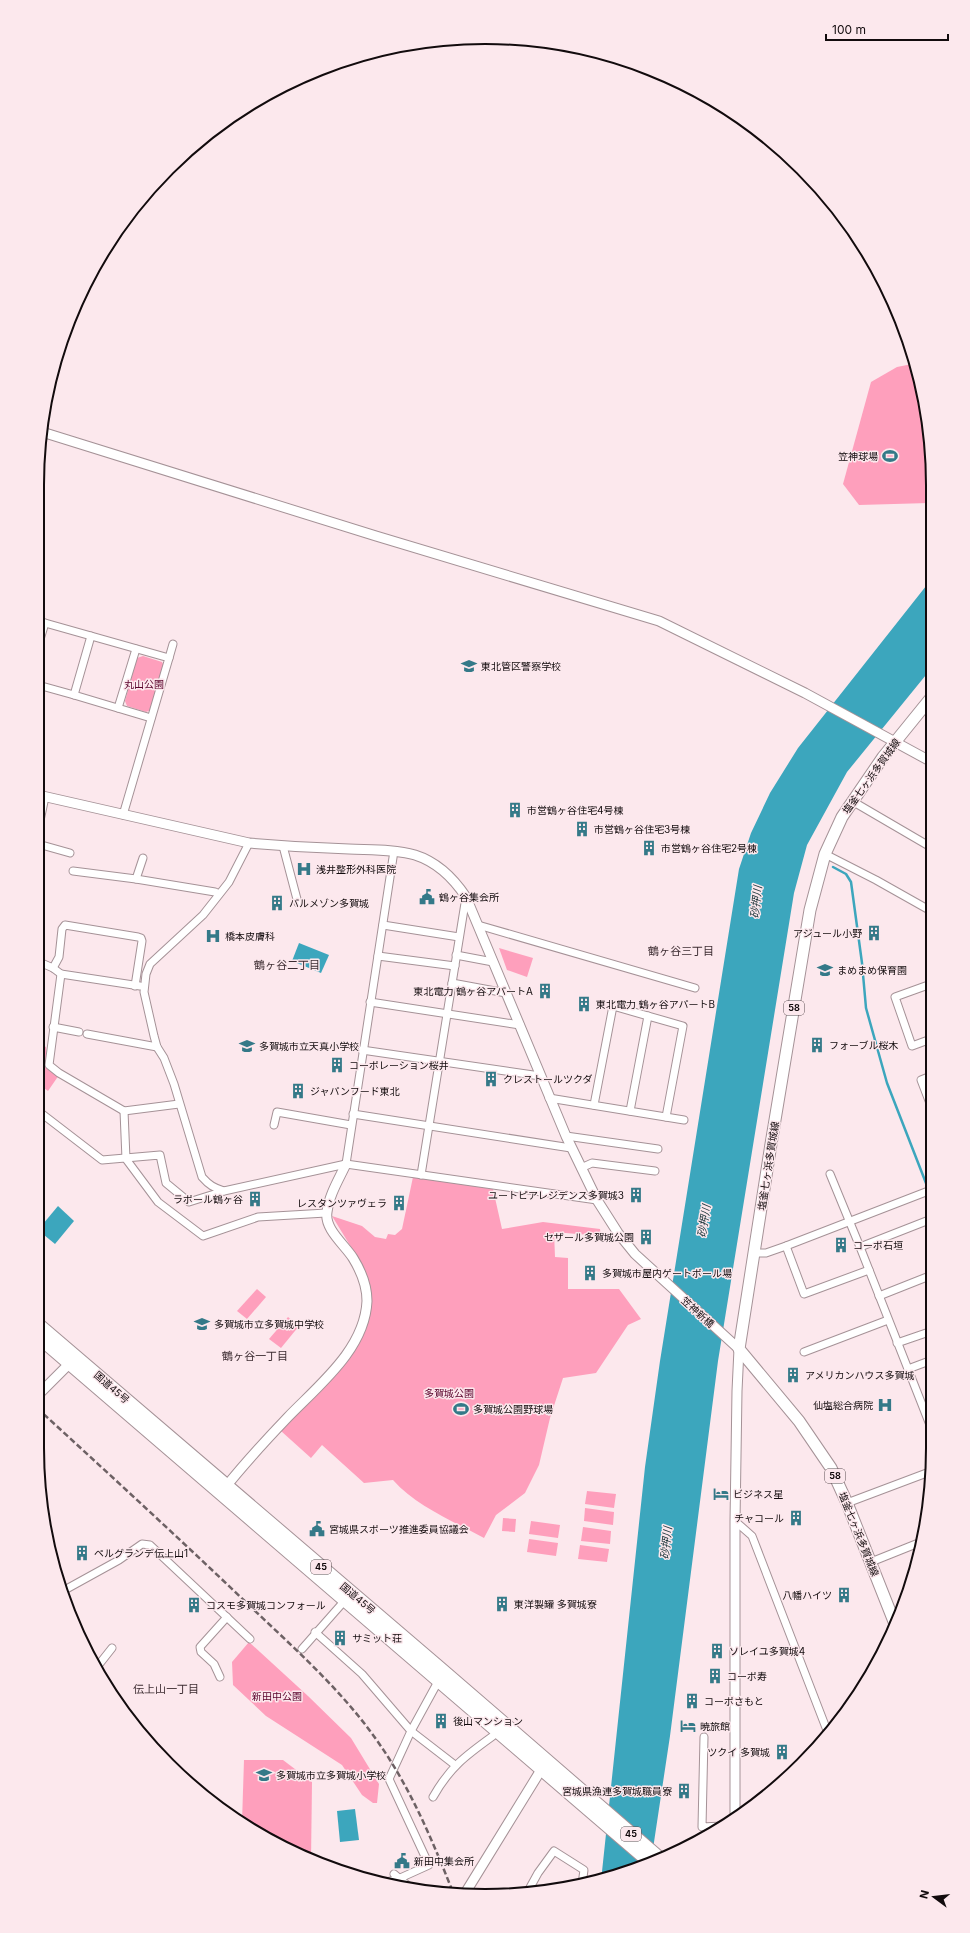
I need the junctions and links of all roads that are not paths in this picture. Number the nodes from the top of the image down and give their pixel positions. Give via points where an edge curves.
1 (47, 434) edge
2 (44, 623) edge
3 (91, 636) junction
4 (173, 644) dead end
5 (136, 649) junction
6 (169, 658) junction
7 (44, 686) edge
8 (74, 695) junction
9 (926, 704) edge
10 (118, 708) junction
11 (151, 718) junction
12 (890, 740) junction
13 (926, 759) edge
14 (44, 797) edge
15 (852, 802) junction
16 (123, 815) junction
17 (249, 843) junction
18 (926, 844) edge
19 (44, 846) edge
20 (283, 846) junction
21 (394, 851) junction
22 (70, 853) dead end
23 (825, 854) junction
24 (143, 858) dead end
25 (73, 871) dead end
26 (136, 879) junction
27 (219, 894) junction
28 (466, 897) junction
29 (298, 903) dead end
30 (926, 909) edge
31 (383, 925) junction
32 (478, 925) junction
33 (459, 937) junction
34 (456, 955) junction
35 (378, 956) junction
36 (493, 962) junction
37 (44, 964) edge
38 (454, 966) junction
39 (53, 968) junction
40 (60, 974) junction
41 (452, 983) junction
42 (135, 986) junction
43 (926, 986) edge
44 (144, 987) junction
45 (695, 988) dead end
46 (506, 992) junction
47 (370, 1002) junction
48 (446, 1013) junction
49 (648, 1016) junction
50 (520, 1025) junction
51 (53, 1027) junction
52 (79, 1032) dead end
53 (88, 1034) dead end
54 (926, 1041) edge
55 (157, 1047) junction
56 (362, 1050) junction
57 (439, 1062) junction
58 (540, 1076) junction
59 (926, 1078) edge
60 (926, 1093) edge
61 (549, 1098) junction
62 (179, 1104) junction
63 (594, 1105) junction
64 (124, 1111) junction
65 (630, 1111) junction
66 (353, 1114) junction
67 (44, 1115) edge
68 (666, 1117) junction
69 (684, 1120) dead end
70 (274, 1125) dead end
71 (351, 1125) junction
72 (429, 1126) junction
73 (566, 1136) junction
74 (571, 1148) junction
75 (658, 1149) dead end
76 (126, 1159) junction
77 (346, 1164) junction
78 (581, 1168) junction
79 (655, 1171) dead end
80 (830, 1174) dead end
81 (421, 1175) junction
82 (224, 1191) junction
83 (926, 1192) edge
84 (597, 1200) junction
85 (326, 1212) junction
86 (850, 1221) junction
87 (926, 1221) edge
88 (786, 1246) junction
89 (860, 1247) junction
90 (755, 1253) junction
91 (869, 1270) junction
92 (926, 1277) edge
93 (879, 1296) junction
94 (888, 1320) junction
95 (44, 1330) edge
96 (926, 1333) edge
97 (44, 1341) edge
98 (897, 1343) junction
99 (739, 1349) junction
100 (804, 1352) dead end
101 (72, 1360) junction
102 (926, 1362) edge
103 (908, 1369) junction
104 (44, 1389) edge
105 (926, 1415) edge
106 (925, 1474) edge
107 (223, 1490) junction
108 (847, 1503) junction
109 (735, 1521) junction
110 (915, 1544) edge
111 (871, 1562) junction
112 (67, 1589) edge
113 (348, 1596) junction
114 (227, 1617) junction
115 (892, 1617) edge
116 (316, 1632) junction
117 (250, 1639) dead end
118 (112, 1648) dead end
119 (302, 1649) dead end
120 (100, 1663) edge
121 (220, 1676) dead end
122 (442, 1676) junction
123 (826, 1728) edge
124 (411, 1730) junction
125 (497, 1733) junction
126 (704, 1737) dead end
127 (455, 1765) junction
128 (543, 1765) junction
129 (433, 1797) dead end
130 (735, 1811) edge
131 (712, 1827) edge
132 (652, 1856) edge
133 (396, 1877) junction
134 (583, 1878) edge
135 (391, 1879) edge
136 (402, 1881) edge
137 (531, 1886) edge
138 (468, 1888) edge

1 - 12 street via 659,621 823,703
2 - 3 street
3 - 5 street
3 - 8 street
4 - 6 street
5 - 6 street
5 - 10 street
6 - 11 street
7 - 8 street
8 - 10 street
9 - 12 main road, 塩釜七ヶ浜多賀城線 / 58
10 - 11 street
11 - 16 street
12 - 13 street
12 - 15 main road, 塩釜七ヶ浜多賀城線 / 58
14 - 16 street, 笠神新橋
15 - 18 street
15 - 23 main road, 塩釜七ヶ浜多賀城線 / 58
16 - 17 street, 笠神新橋
17 - 20 street, 笠神新橋
17 - 27 street via 229,882
19 - 22 street
20 - 21 street, 笠神新橋
20 - 29 street
21 - 28 street, 笠神新橋 via 416,856 438,867 456,883
21 - 31 street
23 - 30 street
23 - 90 main road, 塩釜七ヶ浜多賀城線 / 58 via 810,910
24 - 26 street
25 - 26 street
26 - 27 street
27 - 44 street via 203,915 150,964
28 - 32 street, 笠神新橋
28 - 33 street
31 - 33 street
31 - 35 street
32 - 36 street, 笠神新橋
32 - 45 street
33 - 34 street
34 - 36 street
34 - 38 street
35 - 38 street
35 - 47 street
36 - 46 street, 笠神新橋
37 - 39 street
38 - 41 street
39 - 40 street
39 - 42 street via 59,956 65,925 138,937 142,941
40 - 42 street
40 - 51 street
41 - 46 street
41 - 48 street
42 - 44 street
43 - 54 street via 895,997 912,1046
44 - 55 street
46 - 50 street, 笠神新橋
47 - 48 street
47 - 56 street
48 - 50 street
48 - 57 street
49 - 63 street via 613,1006
49 - 65 street
49 - 68 street via 683,1026
50 - 58 street, 笠神新橋
51 - 52 street
51 - 64 street via 49,1064 59,1073
53 - 55 street
55 - 62 street via 164,1058
56 - 57 street
56 - 66 street
57 - 58 street
57 - 72 street
58 - 61 street, 笠神新橋
59 - 60 street via 921,1080
61 - 63 street
61 - 73 street, 笠神新橋
62 - 64 street
62 - 82 street via 202,1177 213,1188
63 - 65 street
64 - 76 street
65 - 68 street
66 - 71 street
66 - 72 street
67 - 76 street via 102,1160
68 - 69 street
70 - 71 street via 277,1112
71 - 77 street
72 - 74 street
72 - 81 street
73 - 74 street, 笠神新橋
73 - 75 street
74 - 78 street, 笠神新橋
76 - 82 street via 160,1155 166,1183 189,1202
76 - 85 street via 158,1202 203,1236 258,1217
77 - 81 street
77 - 82 street
77 - 85 street
78 - 79 street via 592,1163
78 - 84 street, 笠神新橋
80 - 86 street
81 - 84 street
83 - 86 street
84 - 99 street, 笠神新橋 via 624,1242
85 - 107 street via 331,1230 352,1257 363,1277 367,1302 360,1330 339,1364
86 - 88 street
86 - 89 street
87 - 89 street
88 - 90 street
88 - 91 street via 804,1294
89 - 91 street
90 - 99 main road, 塩釜七ヶ浜多賀城線 / 58
91 - 93 street
92 - 93 street
93 - 94 street
94 - 98 street
94 - 100 street
95 - 101 highway, 国道45号 / 45
96 - 98 street
97 - 101 highway, 国道45号 / 45
98 - 103 street
99 - 108 main road, 塩釜七ヶ浜多賀城線 / 58 via 777,1392 812,1438 831,1468
99 - 109 street
101 - 104 street
101 - 107 highway, 国道45号 / 45
102 - 103 street
103 - 105 street
106 - 108 street
107 - 113 highway, 国道45号 / 45
108 - 111 main road, 塩釜七ヶ浜多賀城線 / 58
109 - 123 street via 752,1536
109 - 130 street
110 - 111 street
111 - 115 main road, 塩釜七ヶ浜多賀城線 / 58
112 - 114 street via 120,1560 142,1544 150,1545
113 - 116 street
113 - 122 highway, 国道45号 / 45
114 - 117 street
114 - 121 street via 200,1647 200,1652 214,1664
116 - 119 street
116 - 124 street via 362,1674
118 - 120 street
122 - 124 street
122 - 125 highway, 国道45号 / 45
122 - 128 highway, 国道45号 / 45
124 - 127 street
124 - 133 street via 389,1780 429,1865
125 - 127 street
125 - 128 highway, 国道45号 / 45
126 - 131 street via 702,1827
127 - 129 street
128 - 132 highway, 国道45号 / 45
128 - 138 street
133 - 135 street
133 - 136 street
134 - 137 street via 584,1870 554,1851

